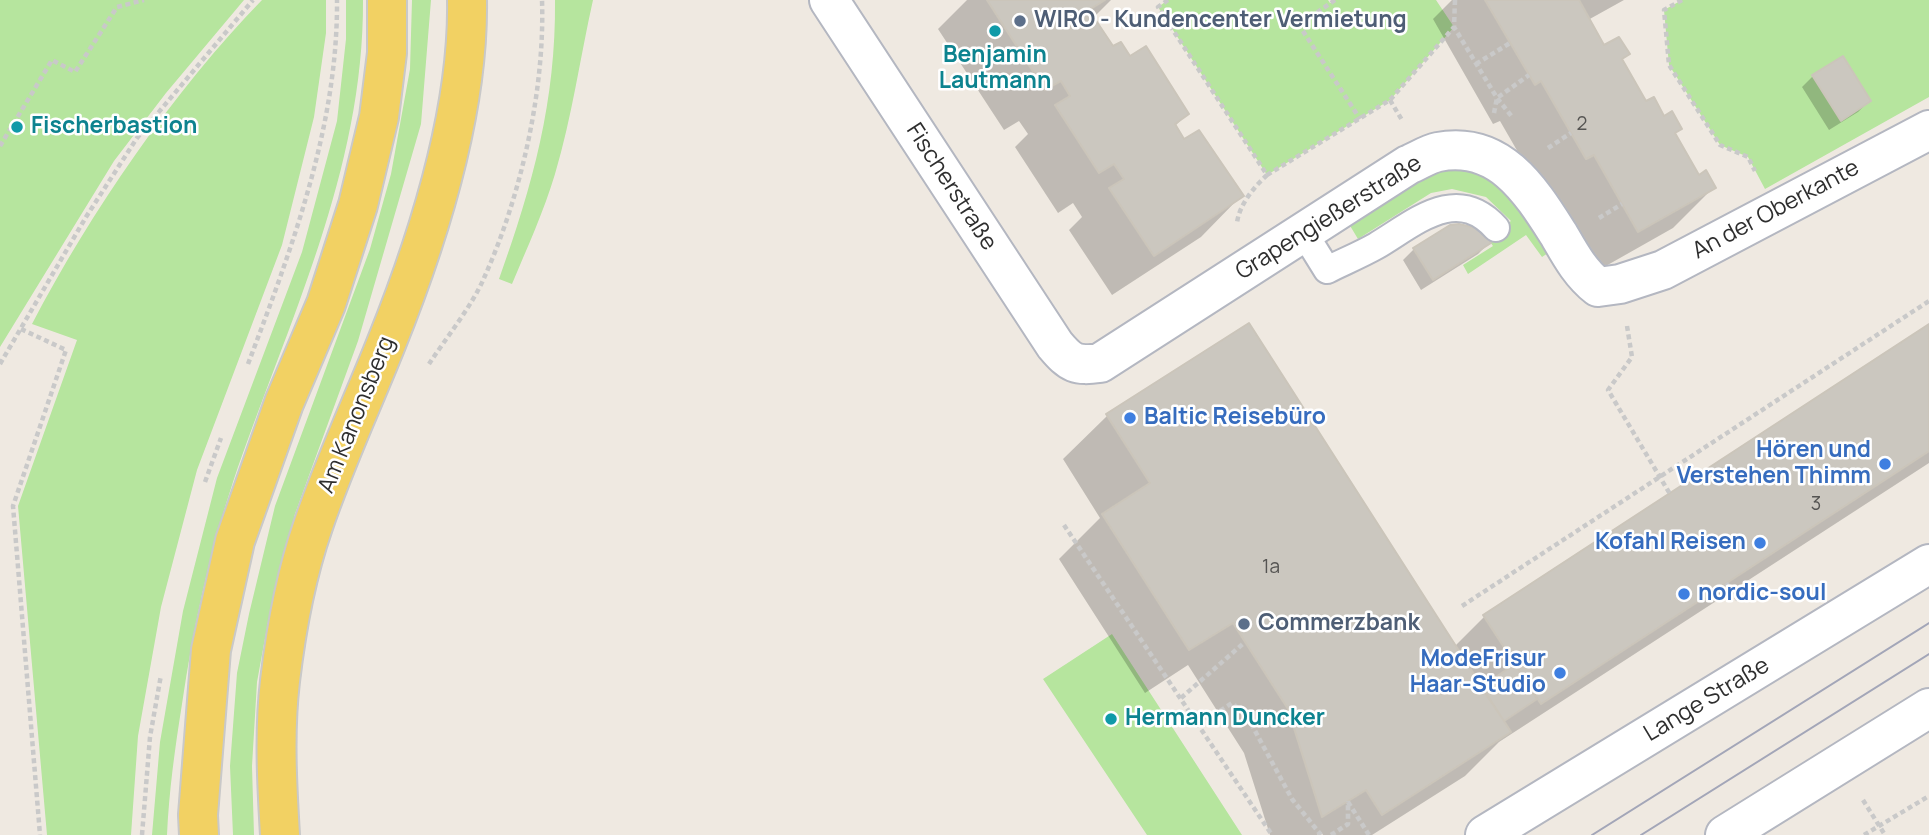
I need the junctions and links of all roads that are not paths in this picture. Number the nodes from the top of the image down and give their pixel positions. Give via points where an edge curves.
1 (387, 0) edge
2 (467, 0) edge
3 (831, 1) edge
4 (1929, 130) edge
5 (1496, 228) dead end
6 (1304, 233) junction
7 (1620, 284) joint
8 (1081, 366) joint
9 (1929, 564) edge
10 (1929, 708) edge
11 (199, 835) edge
12 (280, 835) edge
13 (1485, 835) edge
14 (1725, 835) edge

1 - 11 main road via 387,53 379,117 358,205 233,554 211,650
2 - 12 main road, Am Kanonsberg via 465,66 428,223 387,341 312,527 293,600 279,683
3 - 8 street, Fischerstraße via 1055,345 1066,359
4 - 7 street, An der Oberkante via 1663,270
5 - 6 lane via 1479,213 1461,207 1432,212 1327,270
6 - 7 street, Grapengießerstraße via 1408,165 1437,152 1462,151 1489,157 1514,174 1534,196 1581,271 1598,287
6 - 8 street, Grapengießerstraße via 1100,363
9 - 13 street, Lange Straße
10 - 14 street

